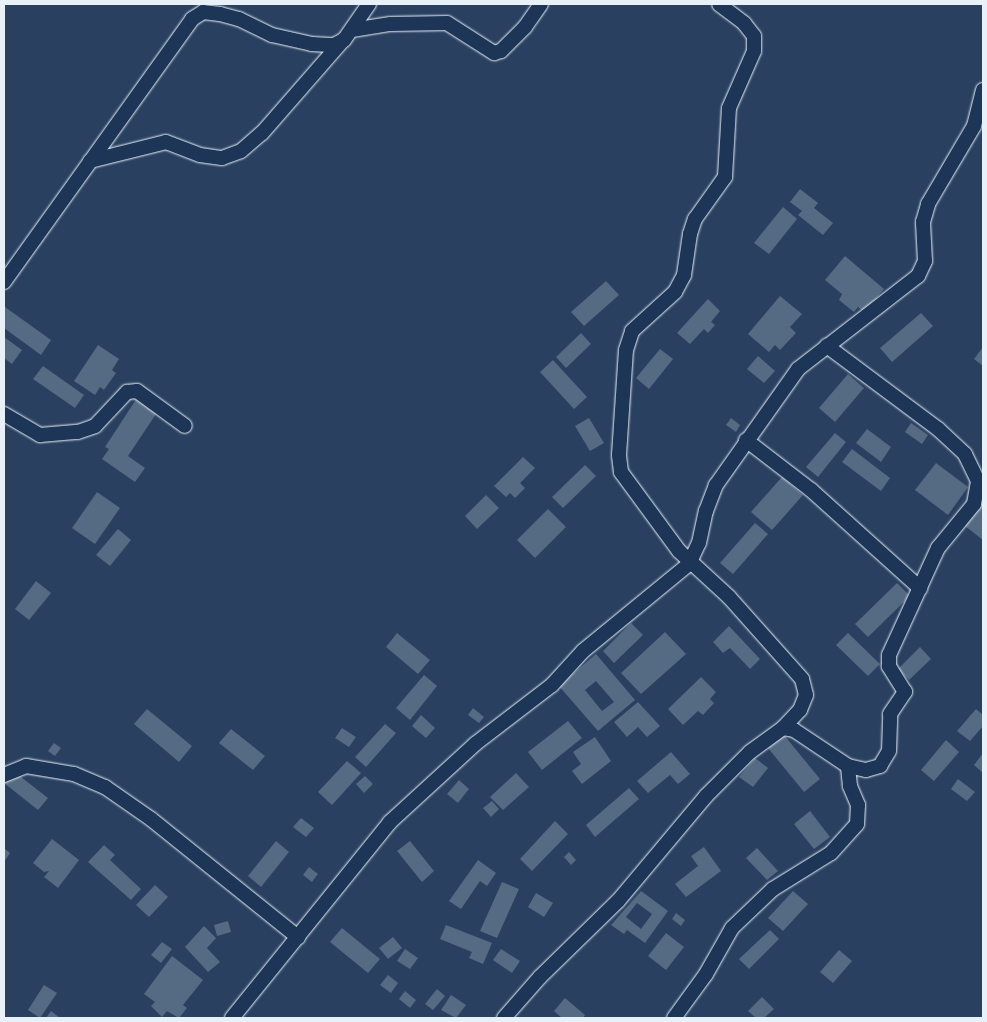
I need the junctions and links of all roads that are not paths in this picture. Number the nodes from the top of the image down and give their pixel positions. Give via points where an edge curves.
1 (193, 4) edge
2 (369, 4) edge
3 (541, 4) edge
4 (719, 4) edge
5 (192, 19) junction
6 (348, 35) junction
7 (983, 90) edge
8 (90, 161) junction
9 (4, 282) edge
10 (828, 346) junction
11 (4, 414) edge
12 (185, 426) dead end
13 (746, 440) junction
14 (689, 564) junction
15 (920, 588) junction
16 (783, 728) junction
17 (848, 766) junction
18 (4, 775) edge
19 (298, 937) junction
20 (232, 1018) edge
21 (504, 1018) edge
22 (674, 1018) edge

1 - 5 street
2 - 6 street
3 - 6 street via 525,27 501,51 494,53 447,23 391,24
4 - 14 street via 744,23 754,36 754,51 729,108 725,177 695,219 684,275 676,292 632,331 626,350 619,455 622,472
5 - 6 street via 203,12 220,14 239,19 272,36 312,44 334,45
5 - 8 street
6 - 8 street via 262,133 240,151 222,158 200,155 166,142
7 - 10 street via 974,126 928,204 923,222 925,261 918,276
8 - 9 street
10 - 13 street via 798,369
10 - 15 street via 938,429 965,454 978,482 974,504 938,548
11 - 12 street via 40,435 64,435 95,426 127,392 137,391
13 - 14 street via 716,485 699,543
13 - 15 street via 811,490
14 - 16 street via 729,597 802,680 806,695 800,710
14 - 19 street via 583,651 552,685 475,744 390,822
15 - 17 street via 889,655 889,666 905,692 890,714 889,752 880,766 866,770
16 - 17 street via 794,730
16 - 21 street via 750,752 706,796 618,901 540,977
17 - 22 street via 850,786 858,805 856,824 831,853 772,890 732,928 706,974
18 - 19 street via 26,766 74,774 105,787 151,819
19 - 20 street

